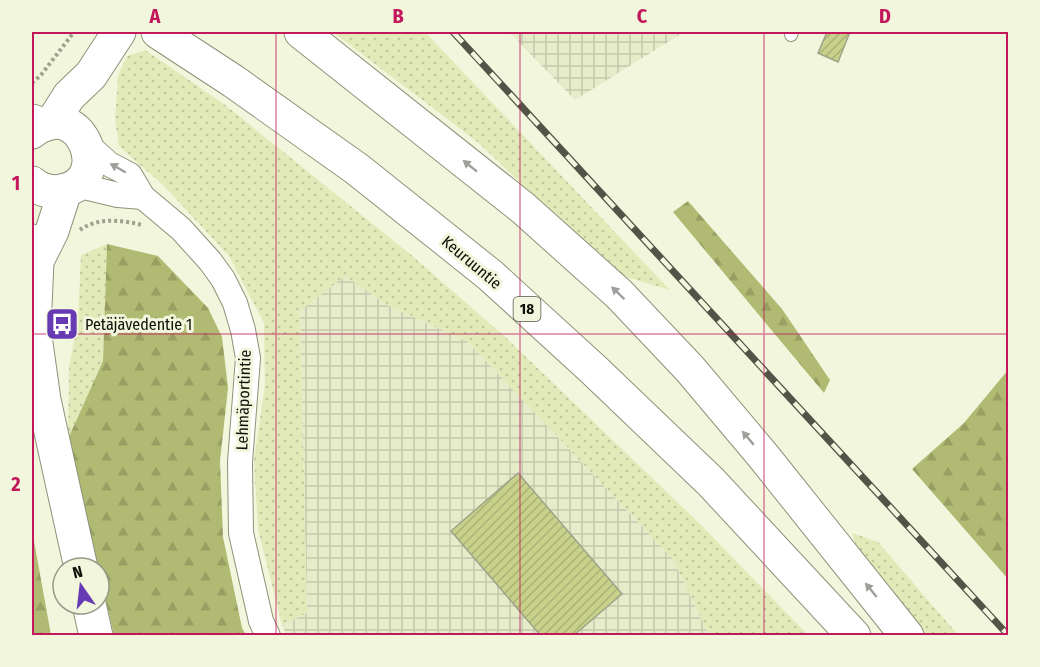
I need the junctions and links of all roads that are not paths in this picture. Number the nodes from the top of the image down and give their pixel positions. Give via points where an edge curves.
1 (158, 32) edge
2 (301, 32) edge
3 (114, 38) edge
4 (91, 75) junction
5 (40, 125) edge
6 (85, 141) junction
7 (32, 183) edge
8 (70, 188) junction
9 (143, 197) junction
10 (34, 251) edge
11 (78, 556) edge
12 (92, 616) edge
13 (96, 636) edge
14 (268, 636) edge
15 (854, 636) edge
16 (908, 636) edge

1 - 15 main road, Keuruuntie / 18 via 357,169 490,275 711,482
16 -> 2 main road via 728,413 619,294 523,208
3 - 4 main road
4 - 5 main road
4 - 6 main road via 93,97
5 - 6 main road via 69,126
6 - 8 main road via 89,153 87,171
9 -> 6 street, Lehmäportintie via 130,175 109,164
7 - 8 main road via 45,190
8 - 9 street
8 - 10 main road via 52,231
9 - 14 street, Lehmäportintie via 182,229 210,261 235,303 243,330 248,358 240,462 241,533
10 - 11 main road via 35,340
12 - 13 main road

